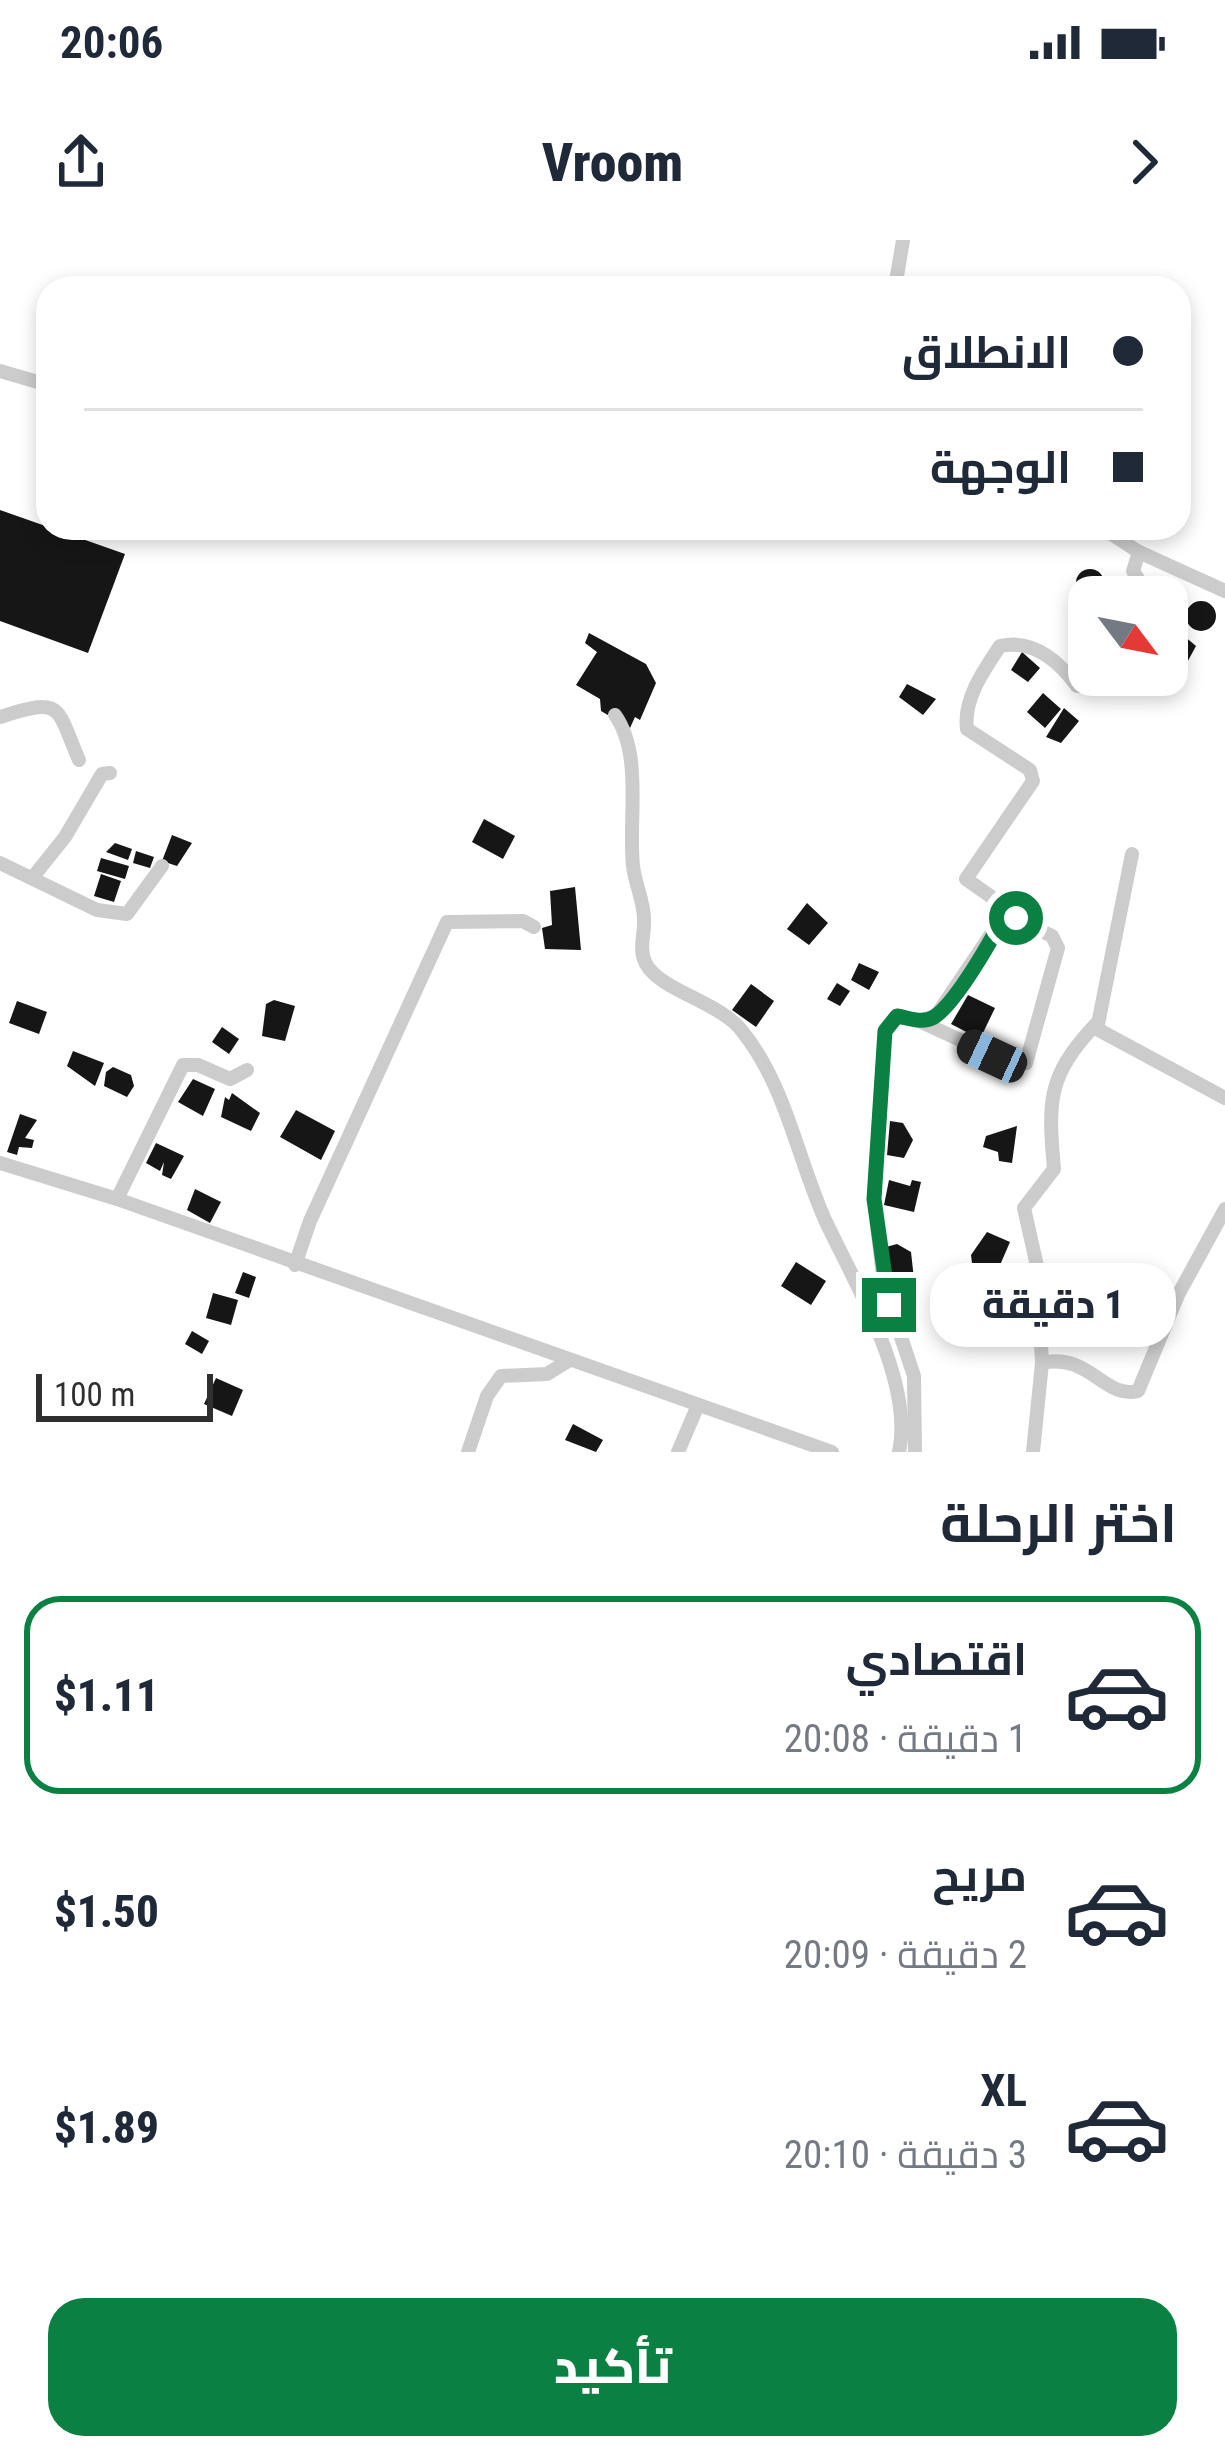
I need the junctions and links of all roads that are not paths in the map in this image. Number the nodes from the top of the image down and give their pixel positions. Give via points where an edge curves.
1 (903, 240) edge
2 (897, 276) edge
3 (0, 371) edge
4 (36, 382) edge
5 (1120, 540) edge
6 (1139, 552) junction
7 (1135, 576) edge
8 (1225, 591) edge
9 (1068, 677) edge
10 (615, 715) dead end
11 (0, 717) edge
12 (79, 760) dead end
13 (110, 773) dead end
14 (1132, 854) dead end
15 (0, 863) edge
16 (162, 866) dead end
17 (33, 878) junction
18 (1004, 912) junction
19 (534, 927) dead end
20 (919, 1021) junction
21 (1096, 1024) junction
22 (248, 1070) dead end
23 (1225, 1098) edge
24 (0, 1163) edge
25 (117, 1199) junction
26 (1225, 1209) edge
27 (295, 1265) junction
28 (568, 1360) junction
29 (1042, 1363) junction
30 (698, 1405) junction
31 (469, 1452) edge
32 (678, 1452) edge
33 (832, 1452) edge
34 (899, 1452) edge
35 (915, 1452) edge
36 (1033, 1452) edge

1 - 2 street
3 - 4 street
5 - 6 street
6 - 7 street
6 - 8 street
9 - 18 street via 1041,650 1000,646 965,714 968,729 1030,770 1034,781 966,879
10 - 34 street via 629,742 643,955 653,973 742,1031 790,1119 826,1222 874,1320 899,1410
11 - 12 street via 51,706 71,729
13 - 17 street
14 - 21 street
15 - 17 street
16 - 17 street via 127,914 97,910
18 - 20 street via 948,1003
18 - 20 street via 1052,936 1058,948 1026,1063 1012,1064
19 - 27 street via 447,922
20 - 35 street via 897,1016 885,1031 873,1176 884,1286 914,1376
21 - 23 street
21 - 29 street via 1060,1065 1049,1132 1054,1169 1024,1208 1037,1266
22 - 25 street via 230,1079 183,1065
24 - 25 street
25 - 27 street
26 - 29 street via 1138,1391 1119,1392 1079,1364
27 - 28 street
28 - 30 street
28 - 31 street via 538,1376 501,1376
29 - 36 street
30 - 32 street
30 - 33 street

